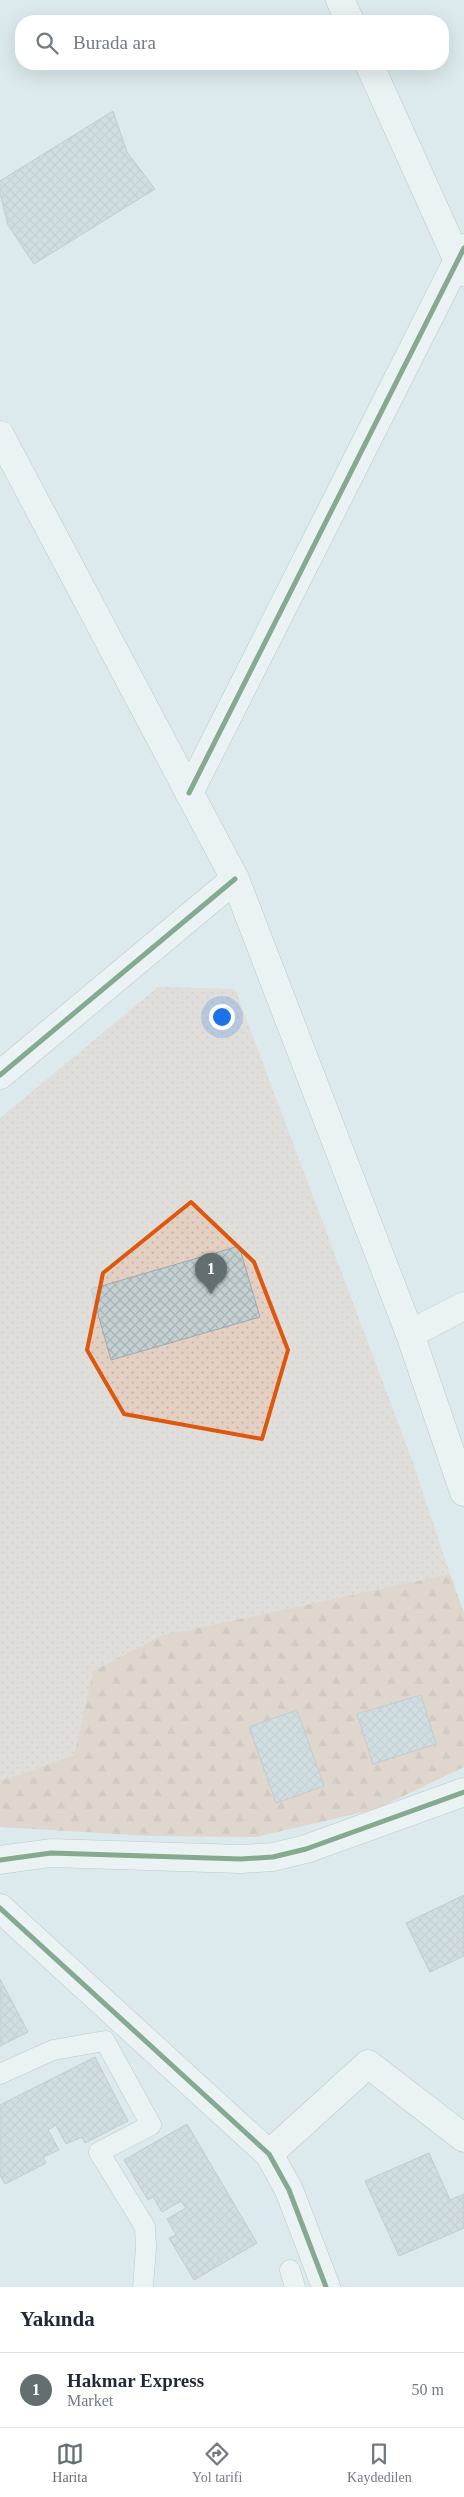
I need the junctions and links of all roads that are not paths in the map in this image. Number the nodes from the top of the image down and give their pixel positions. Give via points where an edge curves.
1 (340, 0) edge
2 (347, 15) edge
3 (372, 70) edge
4 (462, 261) edge
5 (0, 435) edge
6 (189, 793) junction
7 (235, 878) junction
8 (0, 1075) edge
9 (464, 1306) edge
10 (410, 1334) junction
11 (464, 1492) edge
12 (464, 1792) edge
13 (0, 1860) edge
14 (0, 1908) edge
15 (0, 2074) edge
16 (464, 2138) edge
17 (269, 2154) junction
18 (144, 2287) edge
19 (326, 2287) edge

1 - 2 street
3 - 4 street
4 - 6 street
5 - 6 street
6 - 7 street
7 - 8 street
7 - 10 street
9 - 10 street
10 - 11 street
12 - 13 street via 306,1849 273,1857 241,1859 50,1853
14 - 17 street
15 - 18 lane via 53,2050 105,2041 152,2125 99,2152 145,2227
16 - 17 street via 368,2064
17 - 19 street via 289,2190

